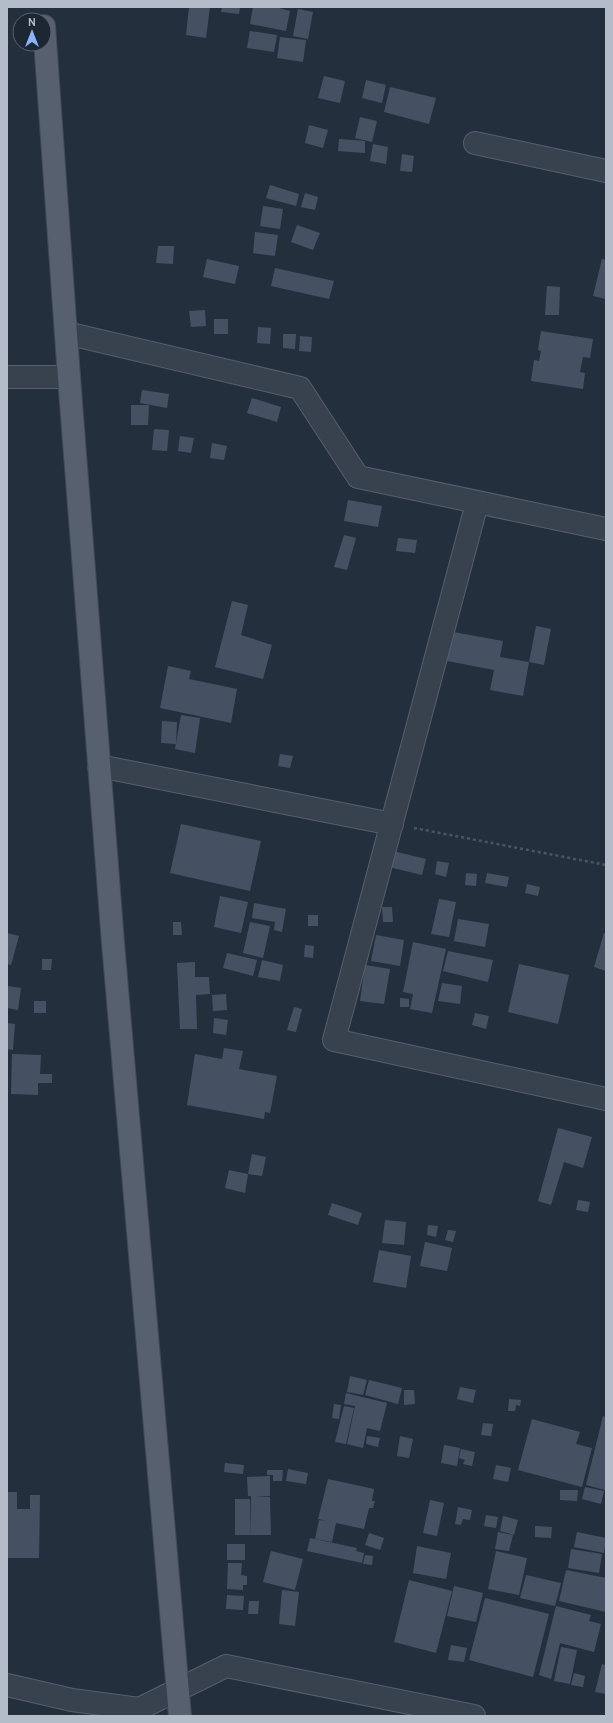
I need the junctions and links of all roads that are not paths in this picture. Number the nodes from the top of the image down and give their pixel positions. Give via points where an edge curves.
1 (46, 52) edge
2 (475, 143) dead end
3 (606, 171) edge
4 (66, 333) junction
5 (7, 377) edge
6 (69, 377) junction
7 (477, 502) junction
8 (606, 530) edge
9 (99, 766) junction
10 (392, 824) junction
11 (606, 1099) edge
12 (7, 1685) edge
13 (179, 1691) junction
14 (180, 1716) edge
15 (474, 1716) edge

1 - 4 main road
2 - 3 street
4 - 6 main road
4 - 7 street via 300,388 358,477
5 - 6 street
6 - 9 main road
7 - 8 street
7 - 10 street
9 - 10 street
9 - 13 main road
10 - 11 street via 334,1040
12 - 13 street via 72,1700 140,1709
13 - 14 main road
13 - 15 street via 226,1666

